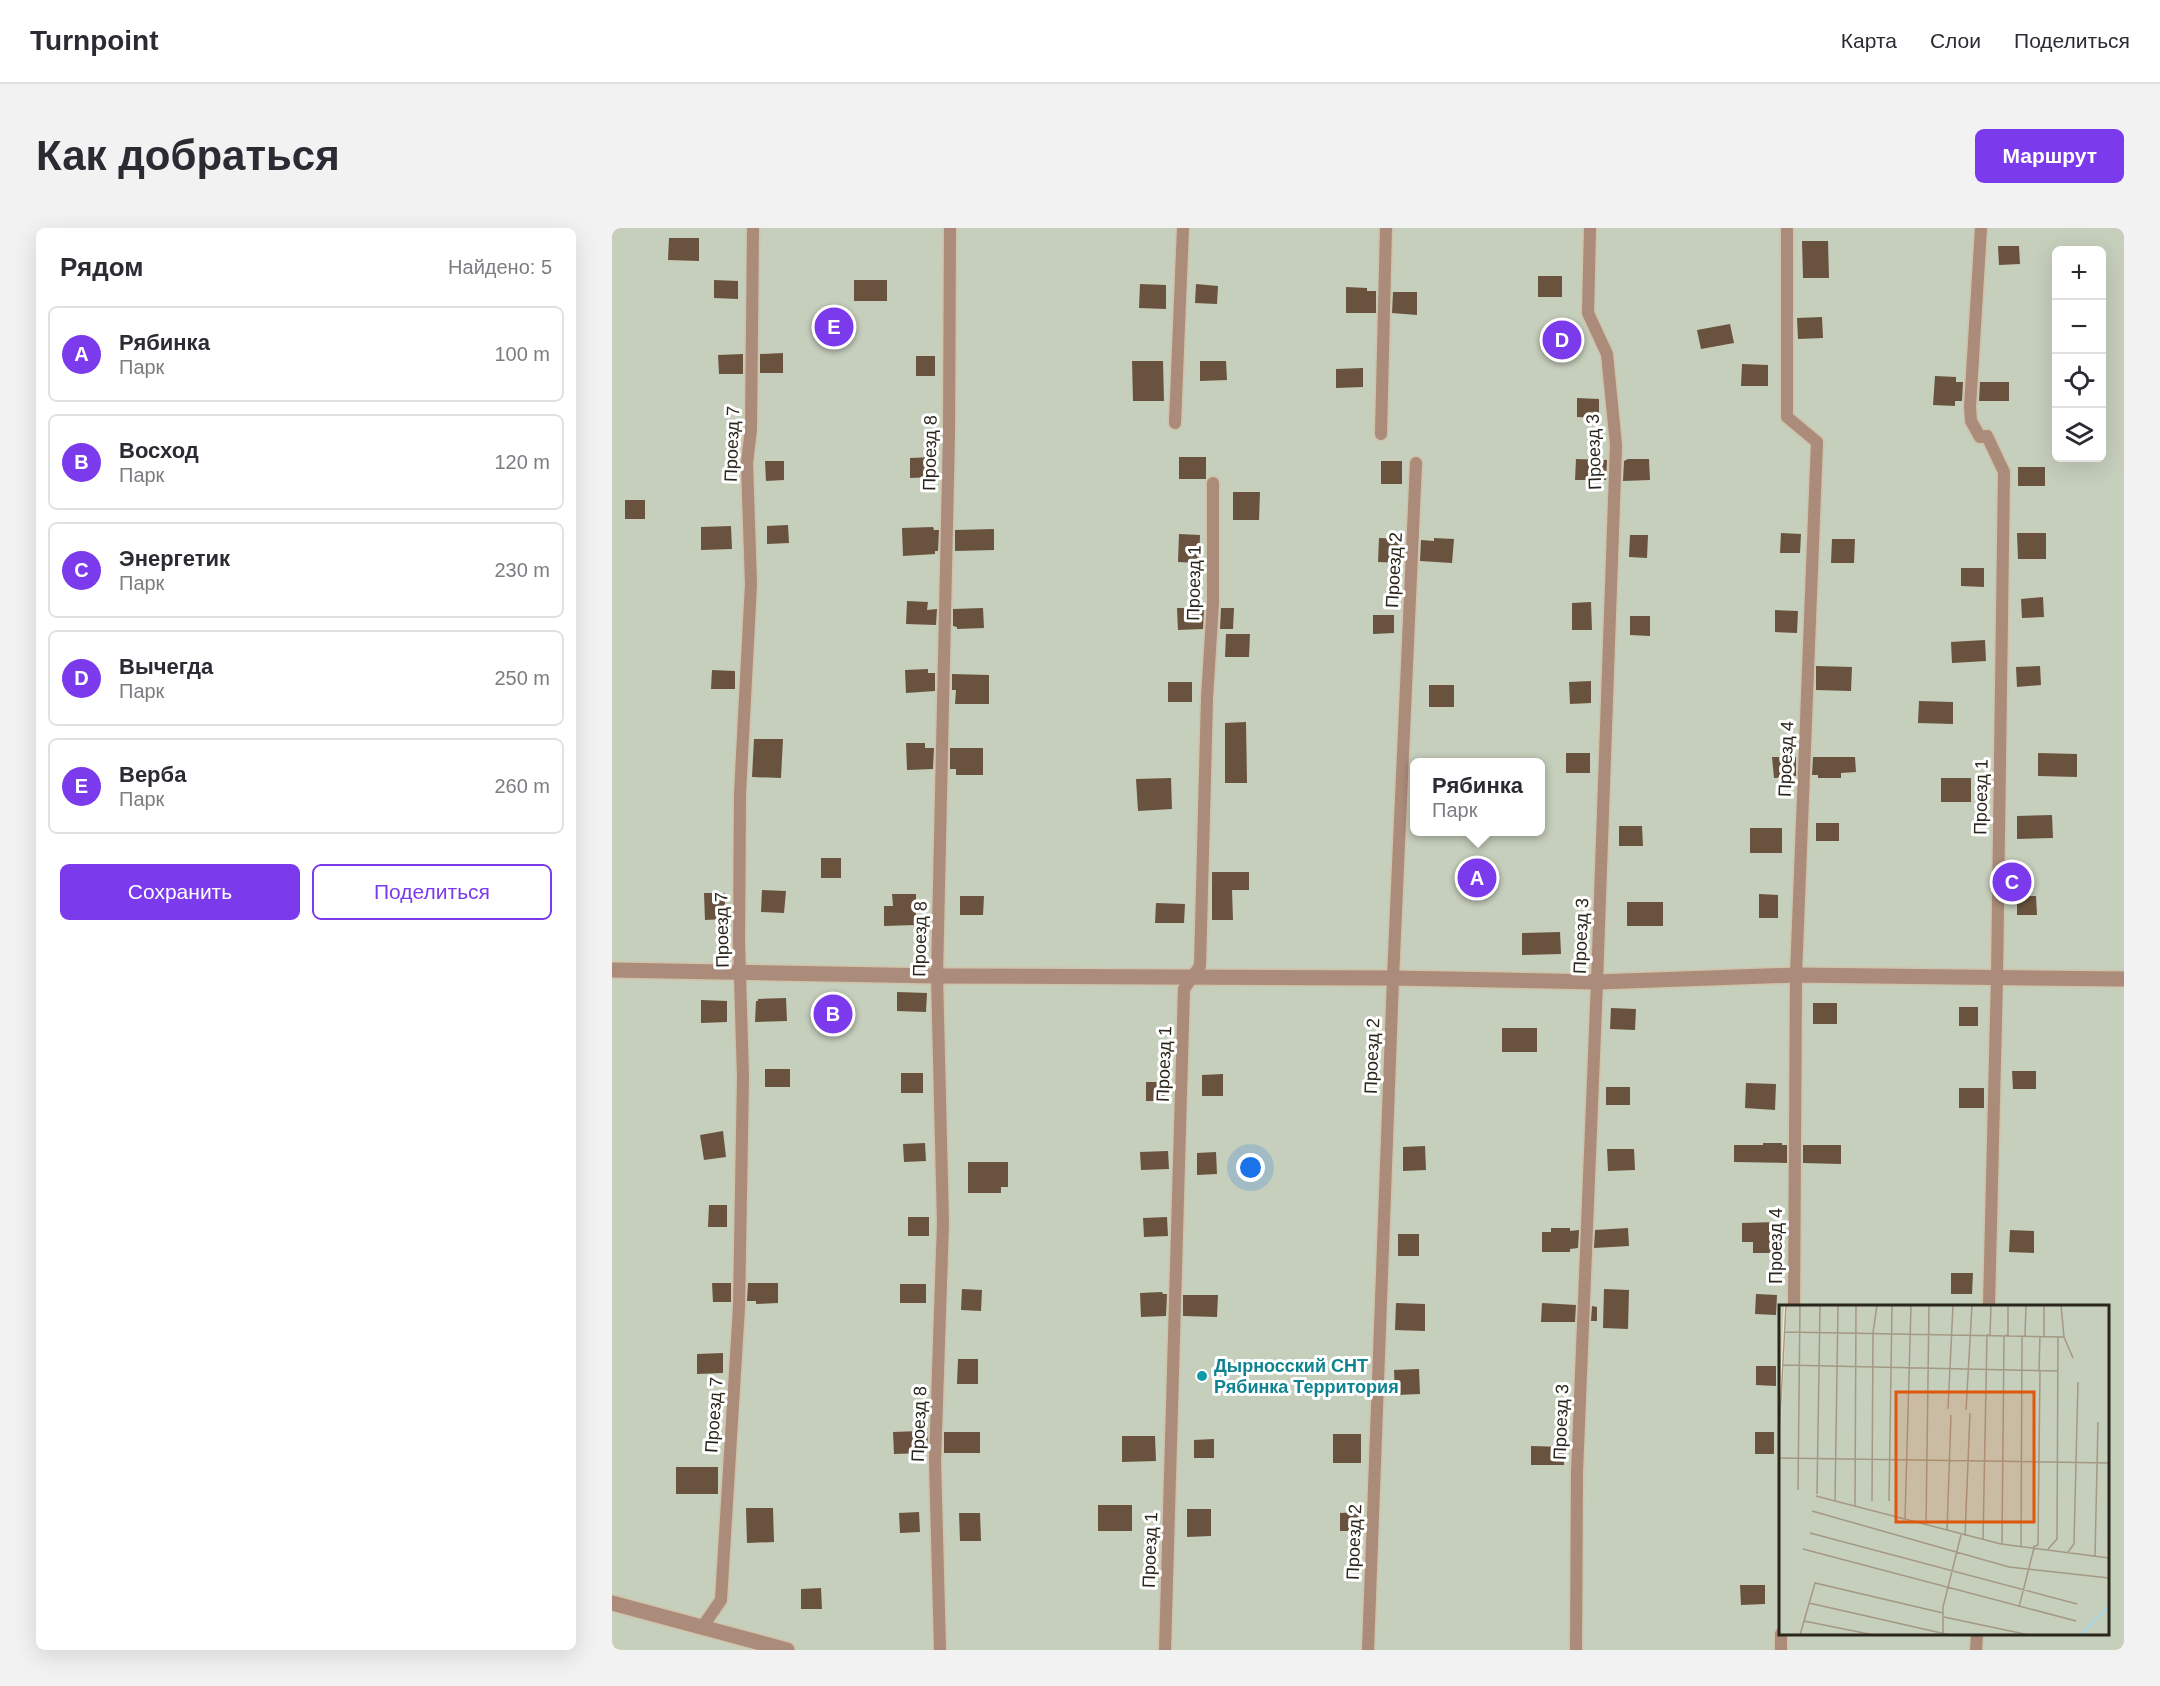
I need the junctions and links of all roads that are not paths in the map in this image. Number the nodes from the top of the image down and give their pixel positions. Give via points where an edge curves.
1 (753, 228) edge
2 (950, 228) edge
3 (1183, 228) edge
4 (1386, 228) edge
5 (1590, 228) edge
6 (1787, 228) edge
7 (1981, 228) edge
8 (1175, 423) dead end
9 (1380, 434) dead end
10 (1416, 463) dead end
11 (1213, 483) dead end
12 (612, 970) edge
13 (740, 973) junction
14 (1796, 975) junction
15 (937, 976) junction
16 (1997, 977) junction
17 (1192, 978) junction
18 (1393, 978) junction
19 (2124, 979) edge
20 (1597, 982) junction
21 (1794, 1305) edge
22 (1989, 1305) edge
23 (612, 1603) edge
24 (703, 1626) junction
25 (1977, 1635) edge
26 (787, 1650) edge
27 (940, 1650) edge
28 (1166, 1650) edge
29 (1368, 1650) edge
30 (1576, 1650) edge
31 (1976, 1650) edge

1 - 13 lane, Проезд 7 via 751,429 747,463 751,585 740,794
2 - 15 lane, Проезд 8
3 - 8 lane
4 - 9 lane
5 - 20 lane, Проезд 3 via 1588,313 1607,354 1616,445
6 - 14 lane, Проезд 4 via 1787,417 1817,442
7 - 16 lane, Проезд 1 via 1971,421 1980,437 1987,436 2004,472
10 - 18 lane, Проезд 2
11 - 17 lane, Проезд 1 via 1213,602 1200,966
12 - 13 street
13 - 15 street
13 - 24 lane, Проезд 7 via 743,1077 739,1307 721,1600
14 - 16 street
14 - 20 street
14 - 21 lane, Проезд 4
15 - 17 street
15 - 27 lane, Проезд 8 via 943,1223 935,1461
16 - 19 street
16 - 22 lane, Проезд 1
17 - 18 street
17 - 28 lane, Проезд 1 via 1184,989
18 - 20 street
18 - 29 lane, Проезд 2
20 - 30 lane, Проезд 3 via 1577,1472
23 - 24 street
24 - 26 street
25 - 31 lane

